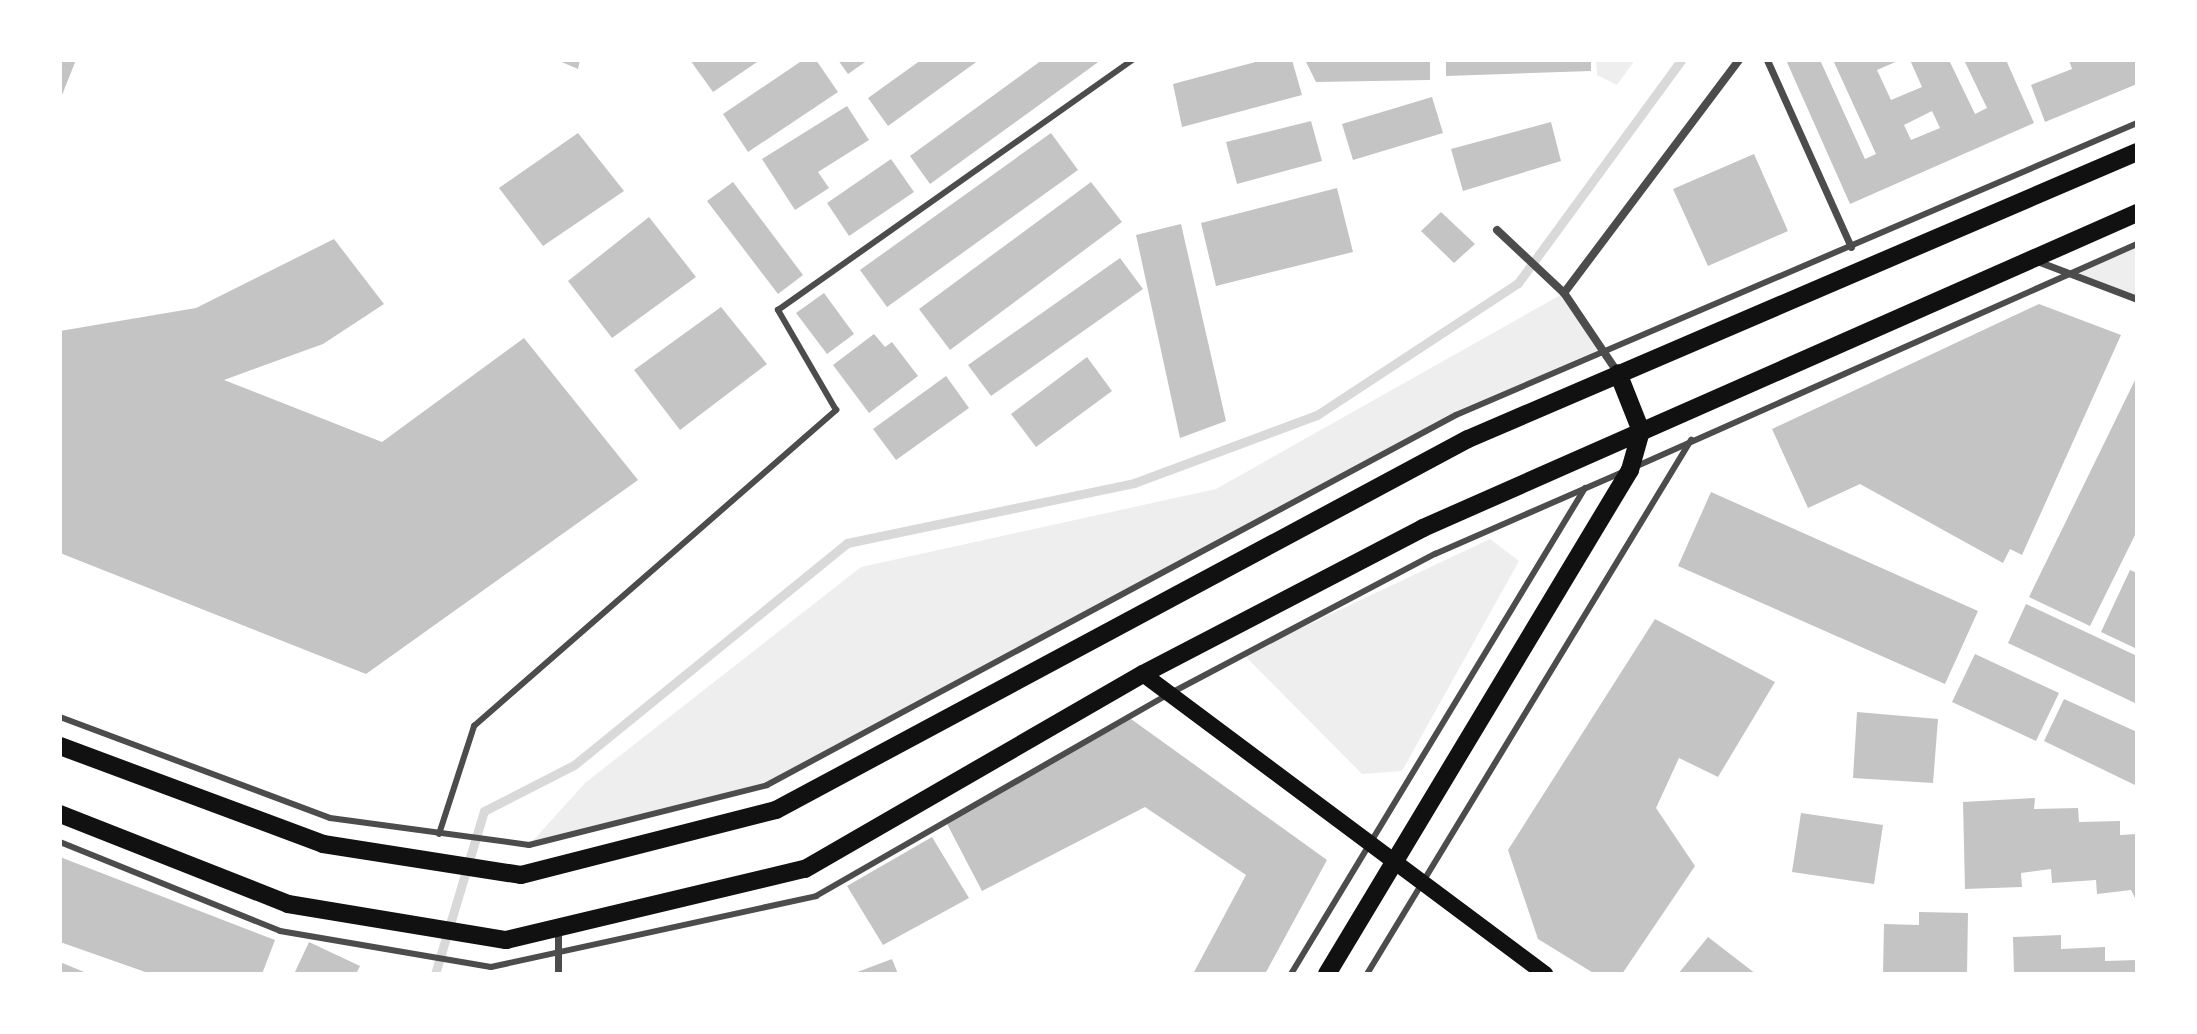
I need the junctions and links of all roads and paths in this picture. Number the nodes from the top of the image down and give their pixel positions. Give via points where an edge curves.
1 (1132, 60) edge
2 (1739, 60) edge
3 (1767, 60) edge
4 (2137, 123) edge
5 (2137, 152) edge
6 (2137, 213) edge
7 (1497, 230) dead end
8 (2137, 244) edge
9 (1851, 247) junction
10 (2031, 259) junction
11 (2075, 272) junction
12 (1564, 293) junction
13 (2137, 299) edge
14 (1603, 352) junction
15 (1618, 373) junction
16 (1641, 431) junction
17 (1692, 439) junction
18 (1630, 470) junction
19 (1585, 488) junction
20 (1143, 674) junction
21 (1169, 694) junction
22 (60, 717) edge
23 (60, 746) edge
24 (60, 814) edge
25 (439, 834) junction
26 (60, 842) edge
27 (1366, 843) junction
28 (1394, 863) junction
29 (1421, 883) junction
30 (558, 930) junction
31 (558, 956) junction
32 (558, 974) edge
33 (1291, 974) edge
34 (1327, 974) edge
35 (1367, 974) edge
36 (1545, 974) edge

1 - 25 lane via 778,310 836,410 474,726
2 - 12 street
3 - 9 street
4 - 9 lane
5 - 15 main road
6 - 10 main road
7 - 12 street
8 - 11 lane
9 - 14 lane
10 - 11 street
10 - 16 main road
11 - 13 street
11 - 17 lane
12 - 14 street
14 - 15 street
14 - 25 lane via 1456,415 767,785 529,845
15 - 16 main road
15 - 23 main road via 1468,439 776,810 521,875 323,844
16 - 18 main road
16 - 20 main road via 1423,528
17 - 18 lane
17 - 29 lane
18 - 19 lane
18 - 28 main road
19 - 21 lane via 1435,554
19 - 27 lane
20 - 21 main road
20 - 30 main road via 805,869
21 - 27 main road
21 - 31 lane via 816,896
22 - 25 lane via 330,818
24 - 30 main road via 288,904 506,940
26 - 31 lane via 280,931 491,967
27 - 28 main road
27 - 33 lane
28 - 29 main road
28 - 34 main road
29 - 35 lane
29 - 36 main road
30 - 31 street
31 - 32 street

